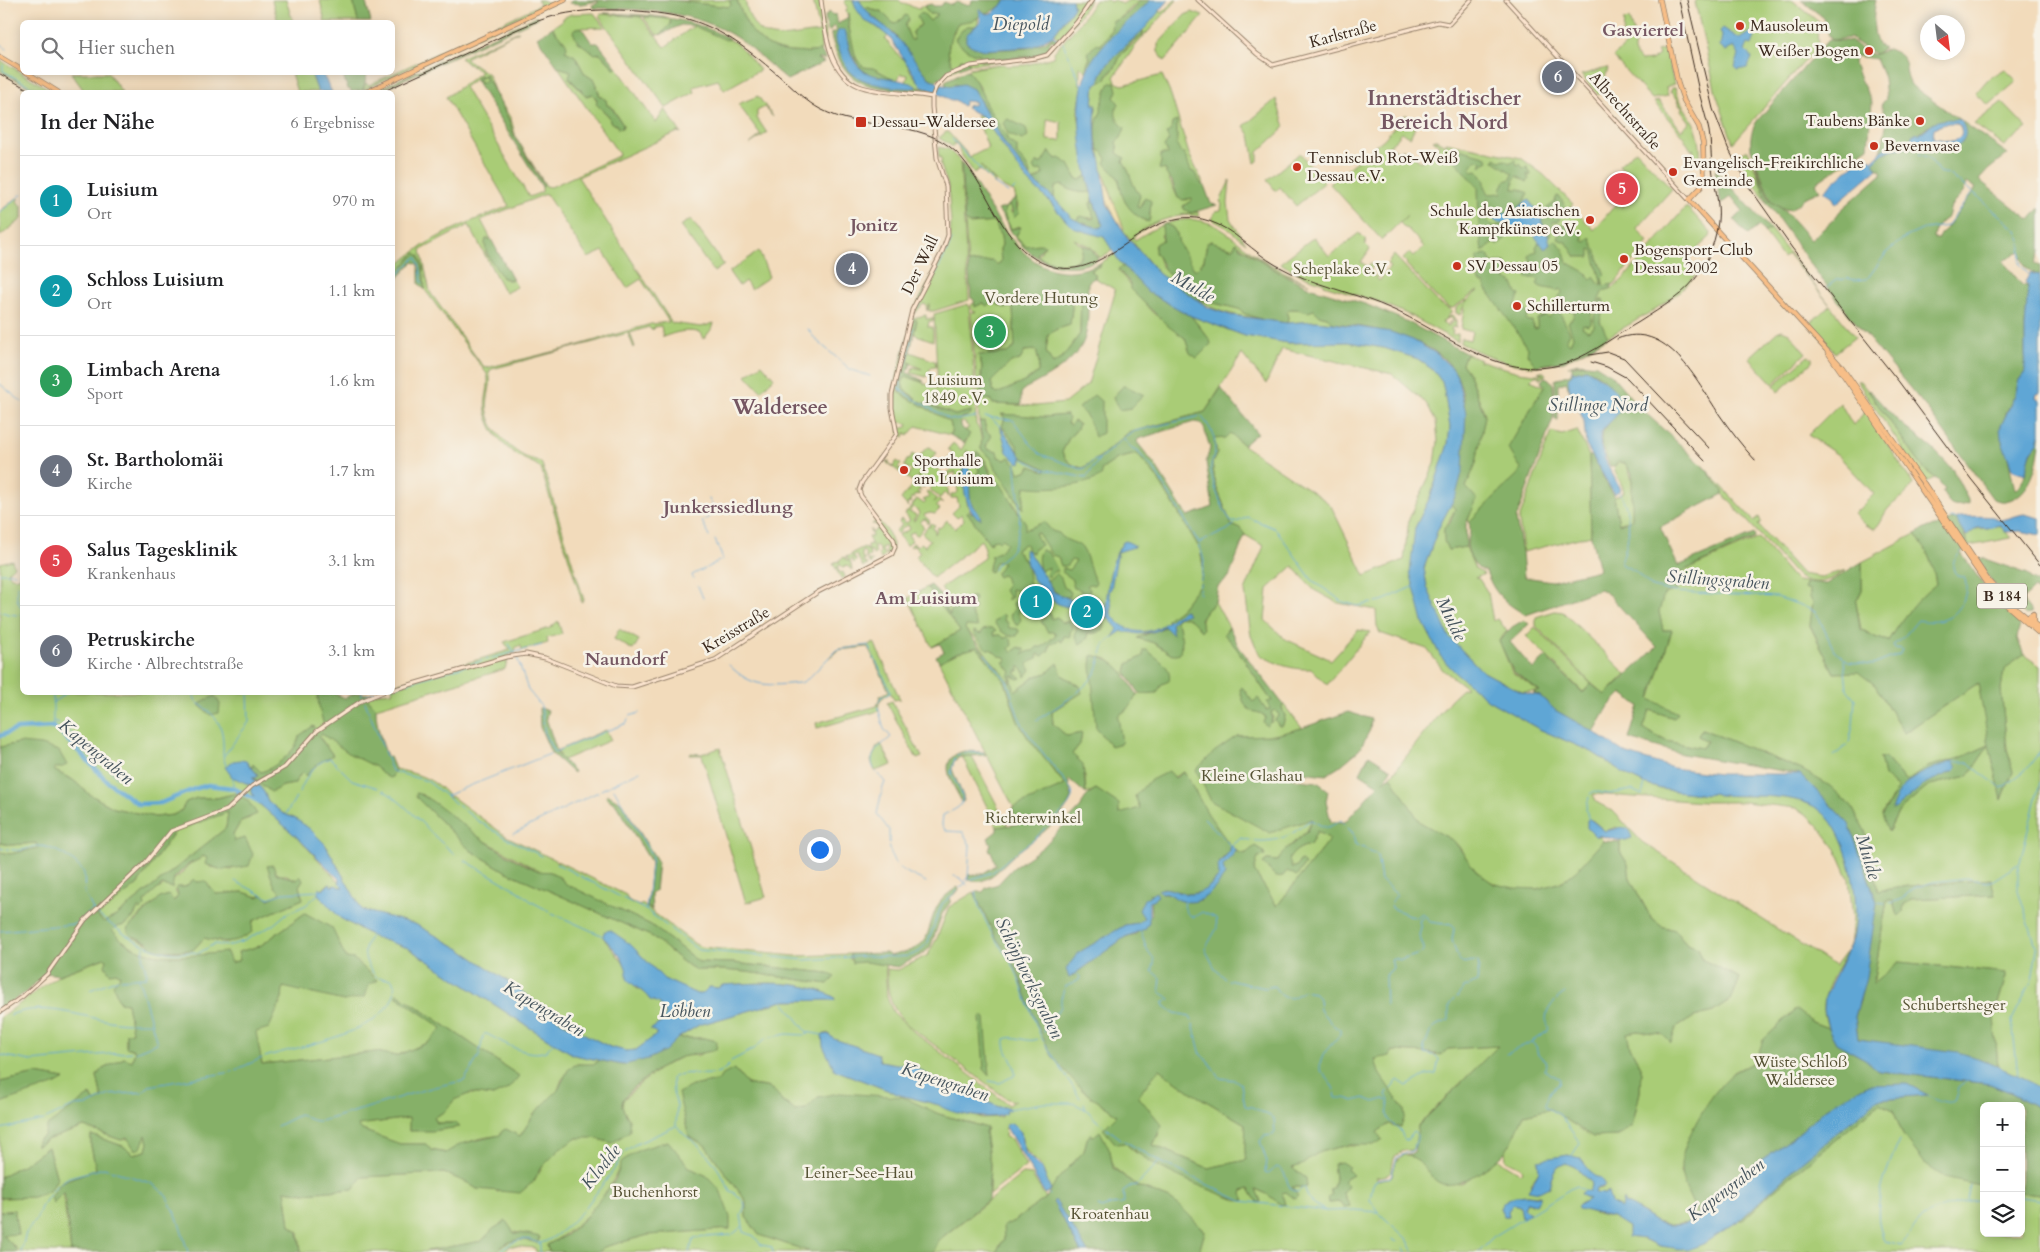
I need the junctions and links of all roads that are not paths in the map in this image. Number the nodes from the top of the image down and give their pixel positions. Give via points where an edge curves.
1 (565, 0) edge
2 (821, 0) edge
3 (1092, 0) edge
4 (1198, 0) edge
5 (1470, 0) edge
6 (1506, 0) edge
7 (1660, 0) edge
8 (0, 56) edge
9 (20, 69) edge
10 (31, 75) edge
11 (55, 90) edge
12 (370, 90) edge
13 (933, 95) junction
14 (1689, 200) junction
15 (1827, 351) junction
16 (1922, 486) junction
17 (860, 489) joint
18 (2024, 618) junction
19 (2031, 624) junction
20 (2040, 629) edge
21 (2040, 634) edge
22 (395, 689) edge
23 (375, 695) edge
24 (0, 1012) edge

1 - 12 main road
2 - 13 main road via 832,56 841,71 856,85
3 - 13 main road via 1047,55 971,66 940,82
4 - 5 main road, Karlstraße via 1270,64 1277,64 1438,22 1450,23
6 - 14 main road, Albrechtstraße
7 - 14 main road via 1678,84 1699,127 1703,143 1704,179
8 - 9 main road
10 - 11 main road
13 - 17 main road, Der Wall via 937,158 946,186 948,235 912,310 892,390 896,436
14 - 15 main road, Albrechtstraße / B 184
15 - 16 main road, Albrechtstraße / B 184
15 - 16 main road, Albrechtstraße / B 184 via 1849,375
16 - 18 highway, B 184 via 1993,587
17 - 22 main road, Kreisstraße via 894,540 893,553 818,592 715,660 625,687 545,658 520,655
18 - 19 highway, B 184
18 - 19 highway via 2032,614
19 - 20 highway, B 184
19 - 21 highway, B 184
23 - 24 main road via 361,700 318,731 292,761 279,772 258,782 223,812 175,828 167,834 145,863 81,924 47,974

